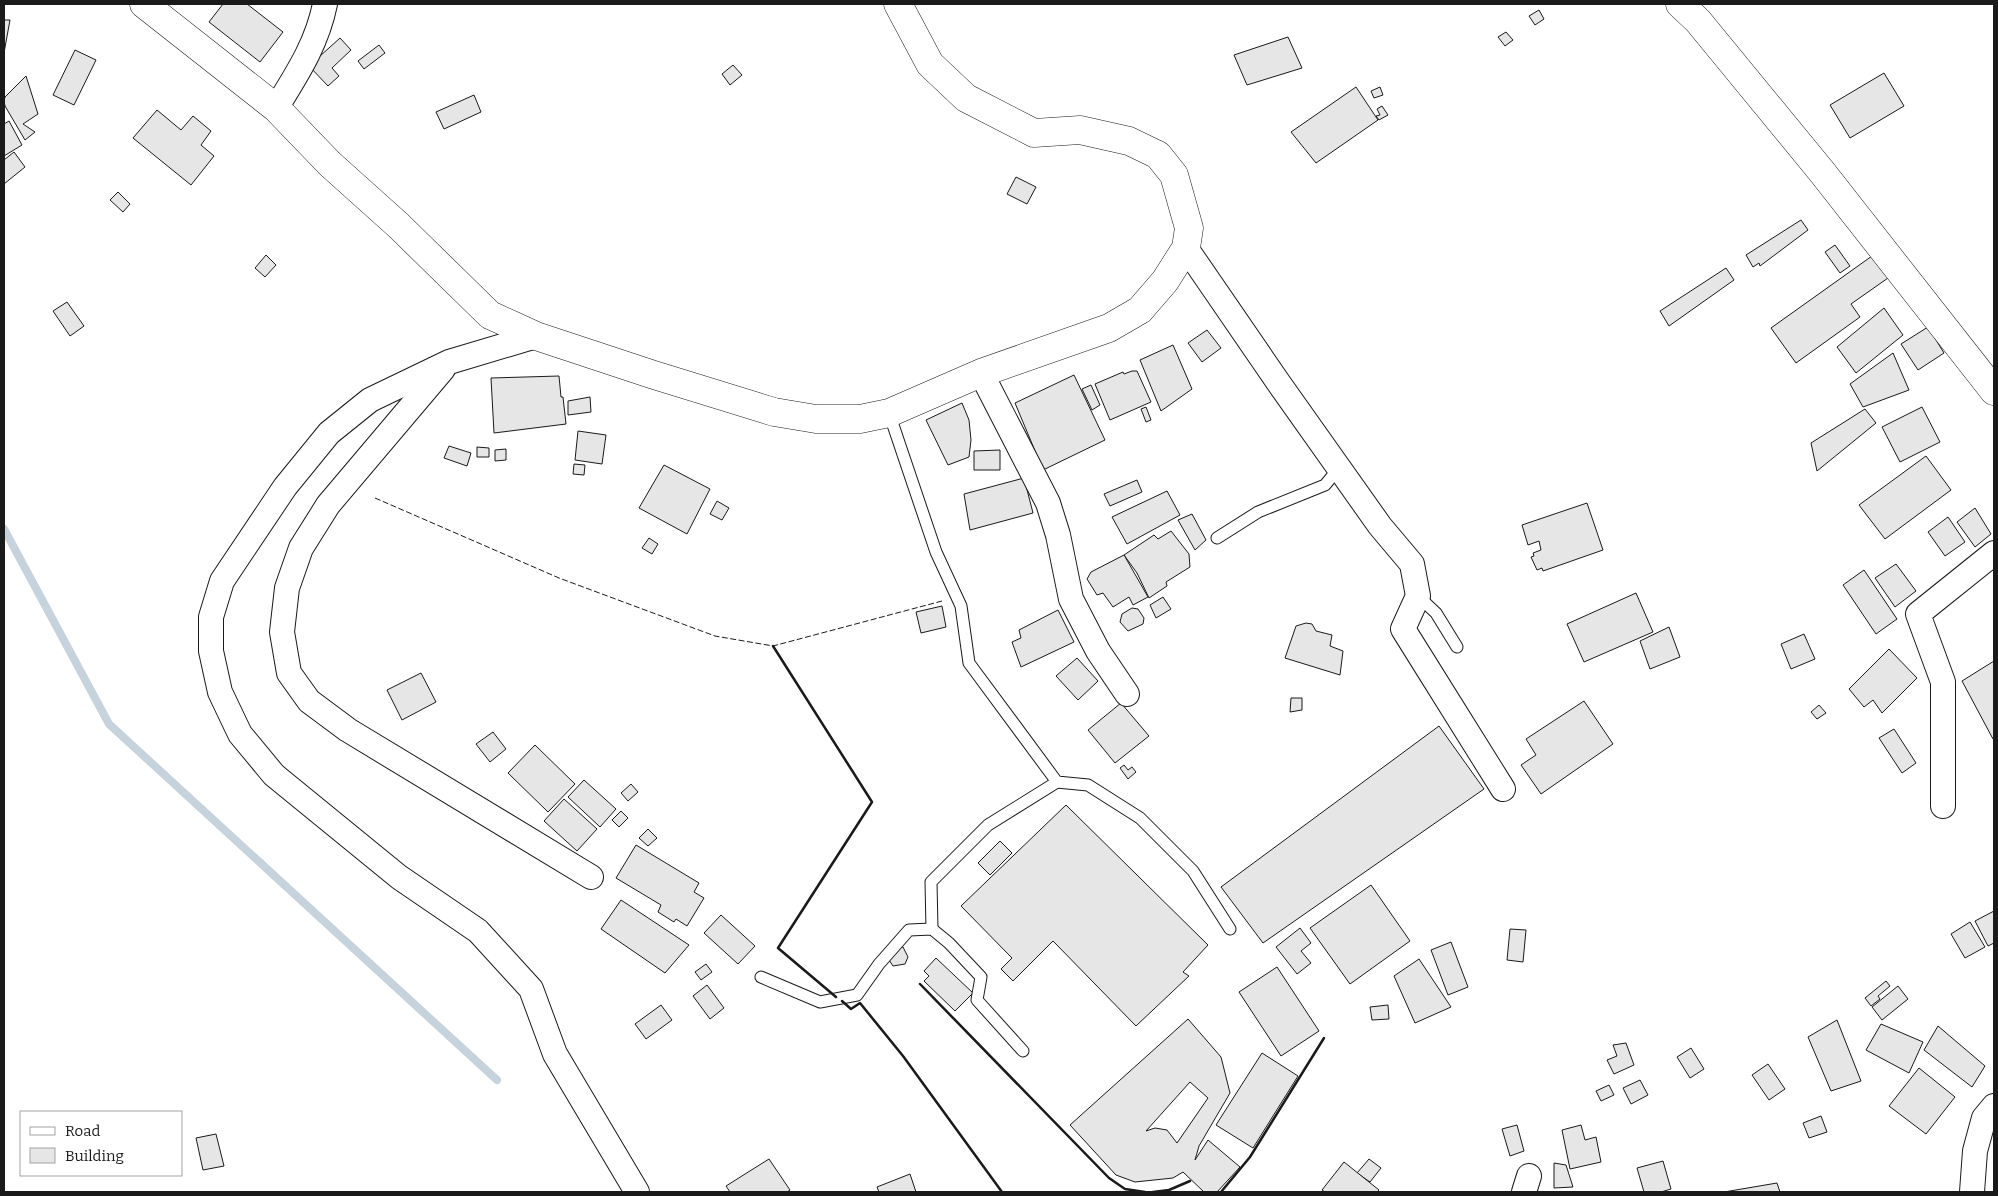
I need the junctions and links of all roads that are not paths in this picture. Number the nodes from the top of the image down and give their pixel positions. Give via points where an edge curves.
1 (144, 4) edge
2 (326, 4) edge
3 (898, 4) edge
4 (1680, 4) edge
5 (276, 108) junction
6 (1186, 248) junction
7 (536, 336) junction
8 (449, 362) junction
9 (981, 372) junction
10 (1994, 391) edge
11 (889, 413) junction
12 (1339, 468) junction
13 (1217, 538) dead end
14 (1994, 553) edge
15 (1418, 596) junction
16 (1456, 647) dead end
17 (1127, 694) dead end
18 (1056, 782) junction
19 (1503, 789) dead end
20 (1943, 806) dead end
21 (591, 877) dead end
22 (932, 929) junction
23 (1230, 929) dead end
24 (761, 977) dead end
25 (1023, 1051) dead end
26 (1994, 1106) edge
27 (637, 1192) edge
28 (1972, 1192) edge

1 - 5 street
2 - 5 street via 317,35
3 - 6 street via 930,64 966,98 1034,133 1080,130 1129,141 1158,155 1177,183 1189,228
4 - 10 street via 1698,21 1816,164
5 - 7 street via 330,164 490,315
6 - 9 street via 1165,282 1140,310 1109,328
6 - 12 street
7 - 8 street
7 - 11 street via 774,412 816,420 860,419
8 - 21 street via 328,505 302,548 287,588 282,632 289,673 309,701 348,730
8 - 27 street via 370,400 329,433 285,487 222,580 211,617 211,651 220,692 240,734 274,775 399,878 478,931 531,989 555,1054
9 - 11 street
9 - 17 street via 1048,503 1072,600 1098,650
11 - 18 lane via 936,552 961,606 969,663
12 - 13 lane via 1325,485 1258,512
12 - 15 street via 1412,564
14 - 20 street via 1918,614 1943,682
15 - 16 lane via 1436,613
15 - 19 street via 1403,629
18 - 22 lane via 988,825 931,882
18 - 23 lane via 1088,785 1140,818 1193,871
22 - 24 lane via 909,930 857,995 820,1002
22 - 25 lane via 981,977 977,1000
26 - 28 street via 1984,1118 1975,1151

